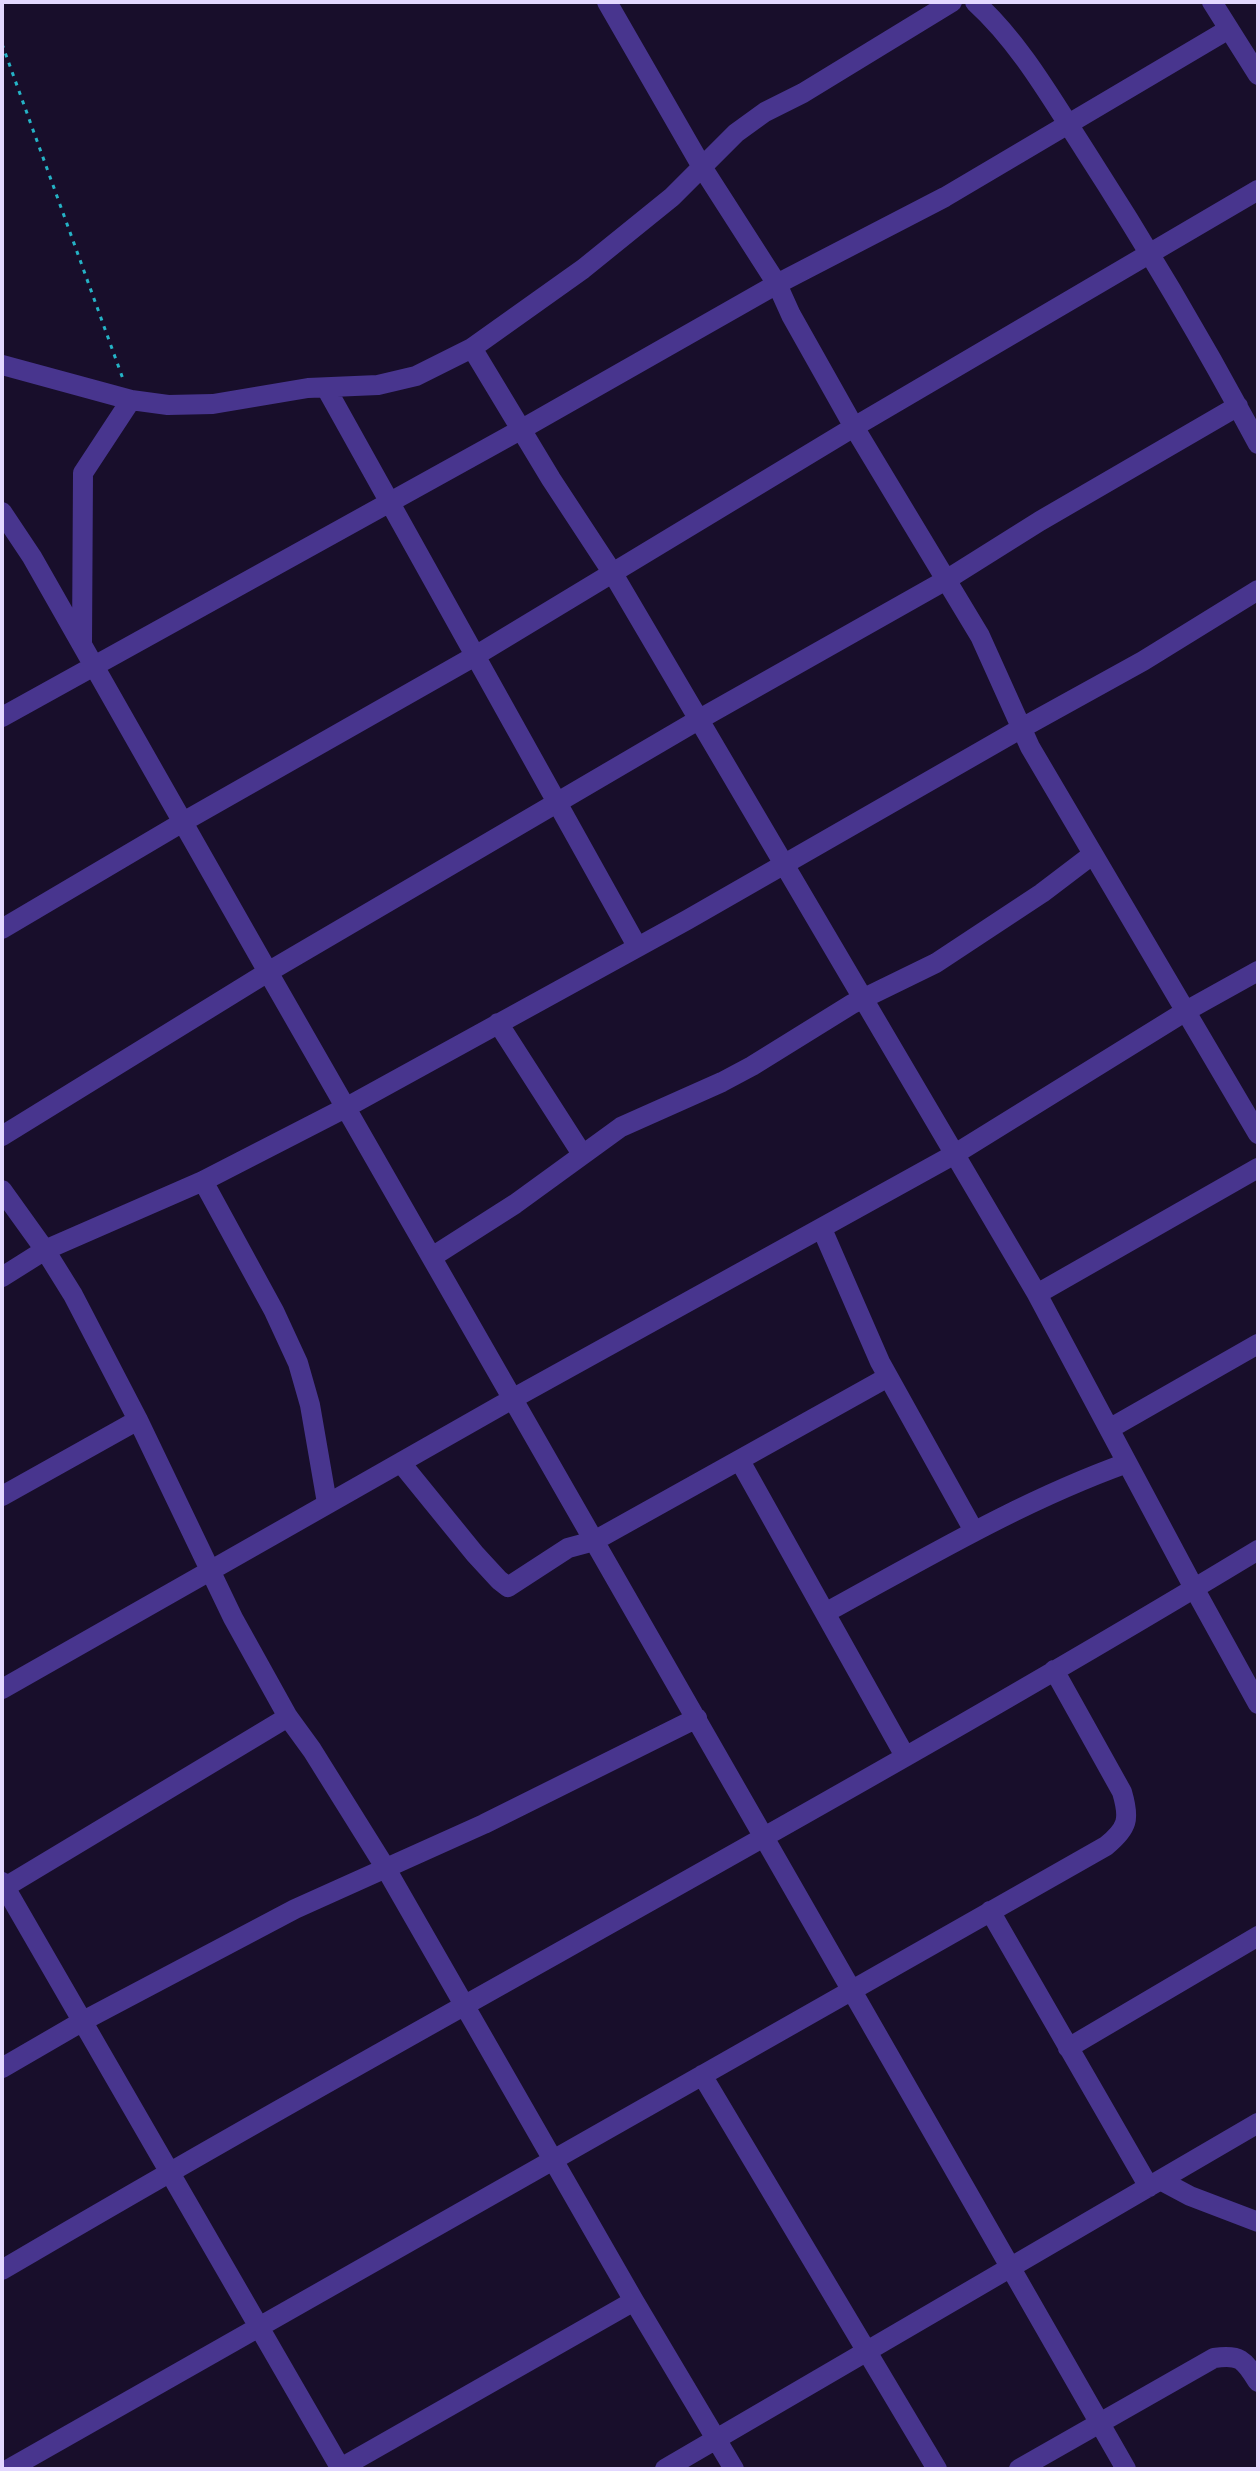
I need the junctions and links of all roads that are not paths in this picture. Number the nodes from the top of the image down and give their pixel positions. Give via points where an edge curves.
1 (607, 2) edge
2 (952, 2) edge
3 (975, 2) edge
4 (1212, 2) edge
5 (1229, 29) junction
6 (1258, 75) edge
7 (1068, 123) junction
8 (702, 167) junction
9 (1258, 190) edge
10 (1151, 253) junction
11 (777, 284) junction
12 (472, 348) junction
13 (2, 365) edge
14 (326, 388) junction
15 (131, 400) junction
16 (1238, 406) junction
17 (854, 427) junction
18 (522, 429) junction
19 (1258, 444) edge
20 (389, 501) junction
21 (3, 514) edge
22 (612, 572) junction
23 (946, 580) junction
24 (1258, 590) edge
25 (82, 644) junction
26 (475, 656) junction
27 (94, 666) junction
28 (2, 717) edge
29 (698, 720) junction
30 (1020, 729) junction
31 (558, 804) junction
32 (183, 822) junction
33 (1092, 855) junction
34 (783, 864) junction
35 (2, 929) edge
36 (637, 946) junction
37 (1258, 971) edge
38 (268, 972) junction
39 (863, 998) junction
40 (1186, 1011) junction
41 (498, 1023) junction
42 (347, 1107) junction
43 (1258, 1134) edge
44 (2, 1136) edge
45 (582, 1154) junction
46 (955, 1154) junction
47 (1258, 1168) edge
48 (203, 1181) junction
49 (2, 1190) edge
50 (822, 1229) junction
51 (45, 1250) junction
52 (432, 1257) junction
53 (2, 1277) edge
54 (1037, 1294) junction
55 (1258, 1344) edge
56 (888, 1377) junction
57 (514, 1398) junction
58 (138, 1420) junction
59 (1109, 1429) junction
60 (740, 1461) junction
61 (401, 1463) junction
62 (1127, 1463) junction
63 (2, 1496) edge
64 (327, 1503) junction
65 (974, 1531) junction
66 (594, 1541) junction
67 (1258, 1550) edge
68 (210, 1569) junction
69 (1194, 1588) junction
70 (825, 1613) junction
71 (1054, 1670) junction
72 (2, 1689) edge
73 (1258, 1704) edge
74 (288, 1717) junction
75 (697, 1718) junction
76 (905, 1756) junction
77 (763, 1837) junction
78 (385, 1867) junction
79 (3, 1886) edge
80 (990, 1911) junction
81 (1258, 1936) edge
82 (852, 1990) junction
83 (464, 2006) junction
84 (83, 2021) junction
85 (1068, 2048) junction
86 (2, 2068) edge
87 (702, 2075) junction
88 (1258, 2123) edge
89 (552, 2160) junction
90 (169, 2172) junction
91 (1155, 2184) junction
92 (1258, 2222) edge
93 (1011, 2268) junction
94 (2, 2270) edge
95 (634, 2301) junction
96 (259, 2327) junction
97 (867, 2352) junction
98 (1258, 2382) edge
99 (1099, 2422) junction
100 (716, 2440) junction
101 (9, 2469) edge
102 (340, 2469) edge
103 (665, 2469) edge
104 (734, 2469) edge
105 (937, 2469) edge
106 (1019, 2469) edge
107 (1126, 2469) edge

1 - 8 street
2 - 8 street via 765,112
3 - 7 street via 1011,40
4 - 5 street
5 - 6 street
5 - 7 street
7 - 10 street
7 - 11 street via 932,204
8 - 11 street
8 - 12 street via 583,269
9 - 10 street
10 - 16 street
10 - 17 street
11 - 17 street
11 - 18 street
12 - 14 street via 397,381
12 - 18 street
13 - 15 street
14 - 15 street via 213,404
14 - 20 street
15 - 25 street via 83,473
16 - 19 street
16 - 23 street
17 - 22 street
17 - 23 street
18 - 20 street
18 - 22 street
20 - 26 street
20 - 27 street
21 - 25 street
22 - 26 street
22 - 29 street
23 - 29 street
23 - 30 street via 993,661
24 - 30 street
25 - 27 street
26 - 31 street
26 - 32 street
27 - 28 street
27 - 32 street
29 - 31 street
29 - 34 street
30 - 33 street
30 - 34 street
31 - 36 street
31 - 38 street
32 - 35 street
32 - 38 street
33 - 39 street via 964,947
33 - 40 street
34 - 36 street
34 - 39 street
36 - 41 street
37 - 40 street
38 - 42 street
38 - 44 street
39 - 45 street via 752,1066 621,1127
39 - 46 street
40 - 43 street
40 - 46 street
41 - 42 street
41 - 45 street
42 - 48 street
42 - 52 street
45 - 52 street
46 - 50 street
46 - 54 street
47 - 54 street
48 - 51 street
48 - 64 street via 298,1363
49 - 51 street
50 - 56 street
50 - 57 street
51 - 53 street
51 - 58 street
52 - 57 street
54 - 59 street
55 - 59 street
56 - 60 street
56 - 65 street
57 - 61 street
57 - 66 street
58 - 63 street
58 - 68 street
59 - 62 street
60 - 66 street
60 - 70 street
61 - 64 street
61 - 66 street via 506,1587 568,1548
62 - 65 street
62 - 69 street
64 - 68 street
65 - 70 street
66 - 75 street
67 - 69 street
68 - 72 street
68 - 74 street
69 - 71 street
69 - 73 street
70 - 76 street
71 - 76 street
71 - 80 street via 1122,1792 1126,1821 1120,1835 1106,1846
74 - 78 street
74 - 79 street
75 - 77 street
75 - 78 street
76 - 77 street
77 - 82 street
77 - 83 street
78 - 83 street
78 - 84 street
79 - 84 street
80 - 82 street
80 - 85 street
81 - 85 street
82 - 87 street
82 - 93 street
83 - 89 street
83 - 90 street
84 - 86 street
84 - 90 street
85 - 91 street
87 - 89 street
87 - 97 street
88 - 91 street
89 - 95 street
89 - 96 street
90 - 94 street
90 - 96 street
91 - 92 street
91 - 93 street
93 - 97 street
93 - 99 street
95 - 100 street
95 - 102 street
96 - 101 street
96 - 102 street
97 - 100 street
97 - 105 street
98 - 99 street via 1245,2361 1231,2355 1214,2358
99 - 106 street
99 - 107 street
100 - 103 street
100 - 104 street

